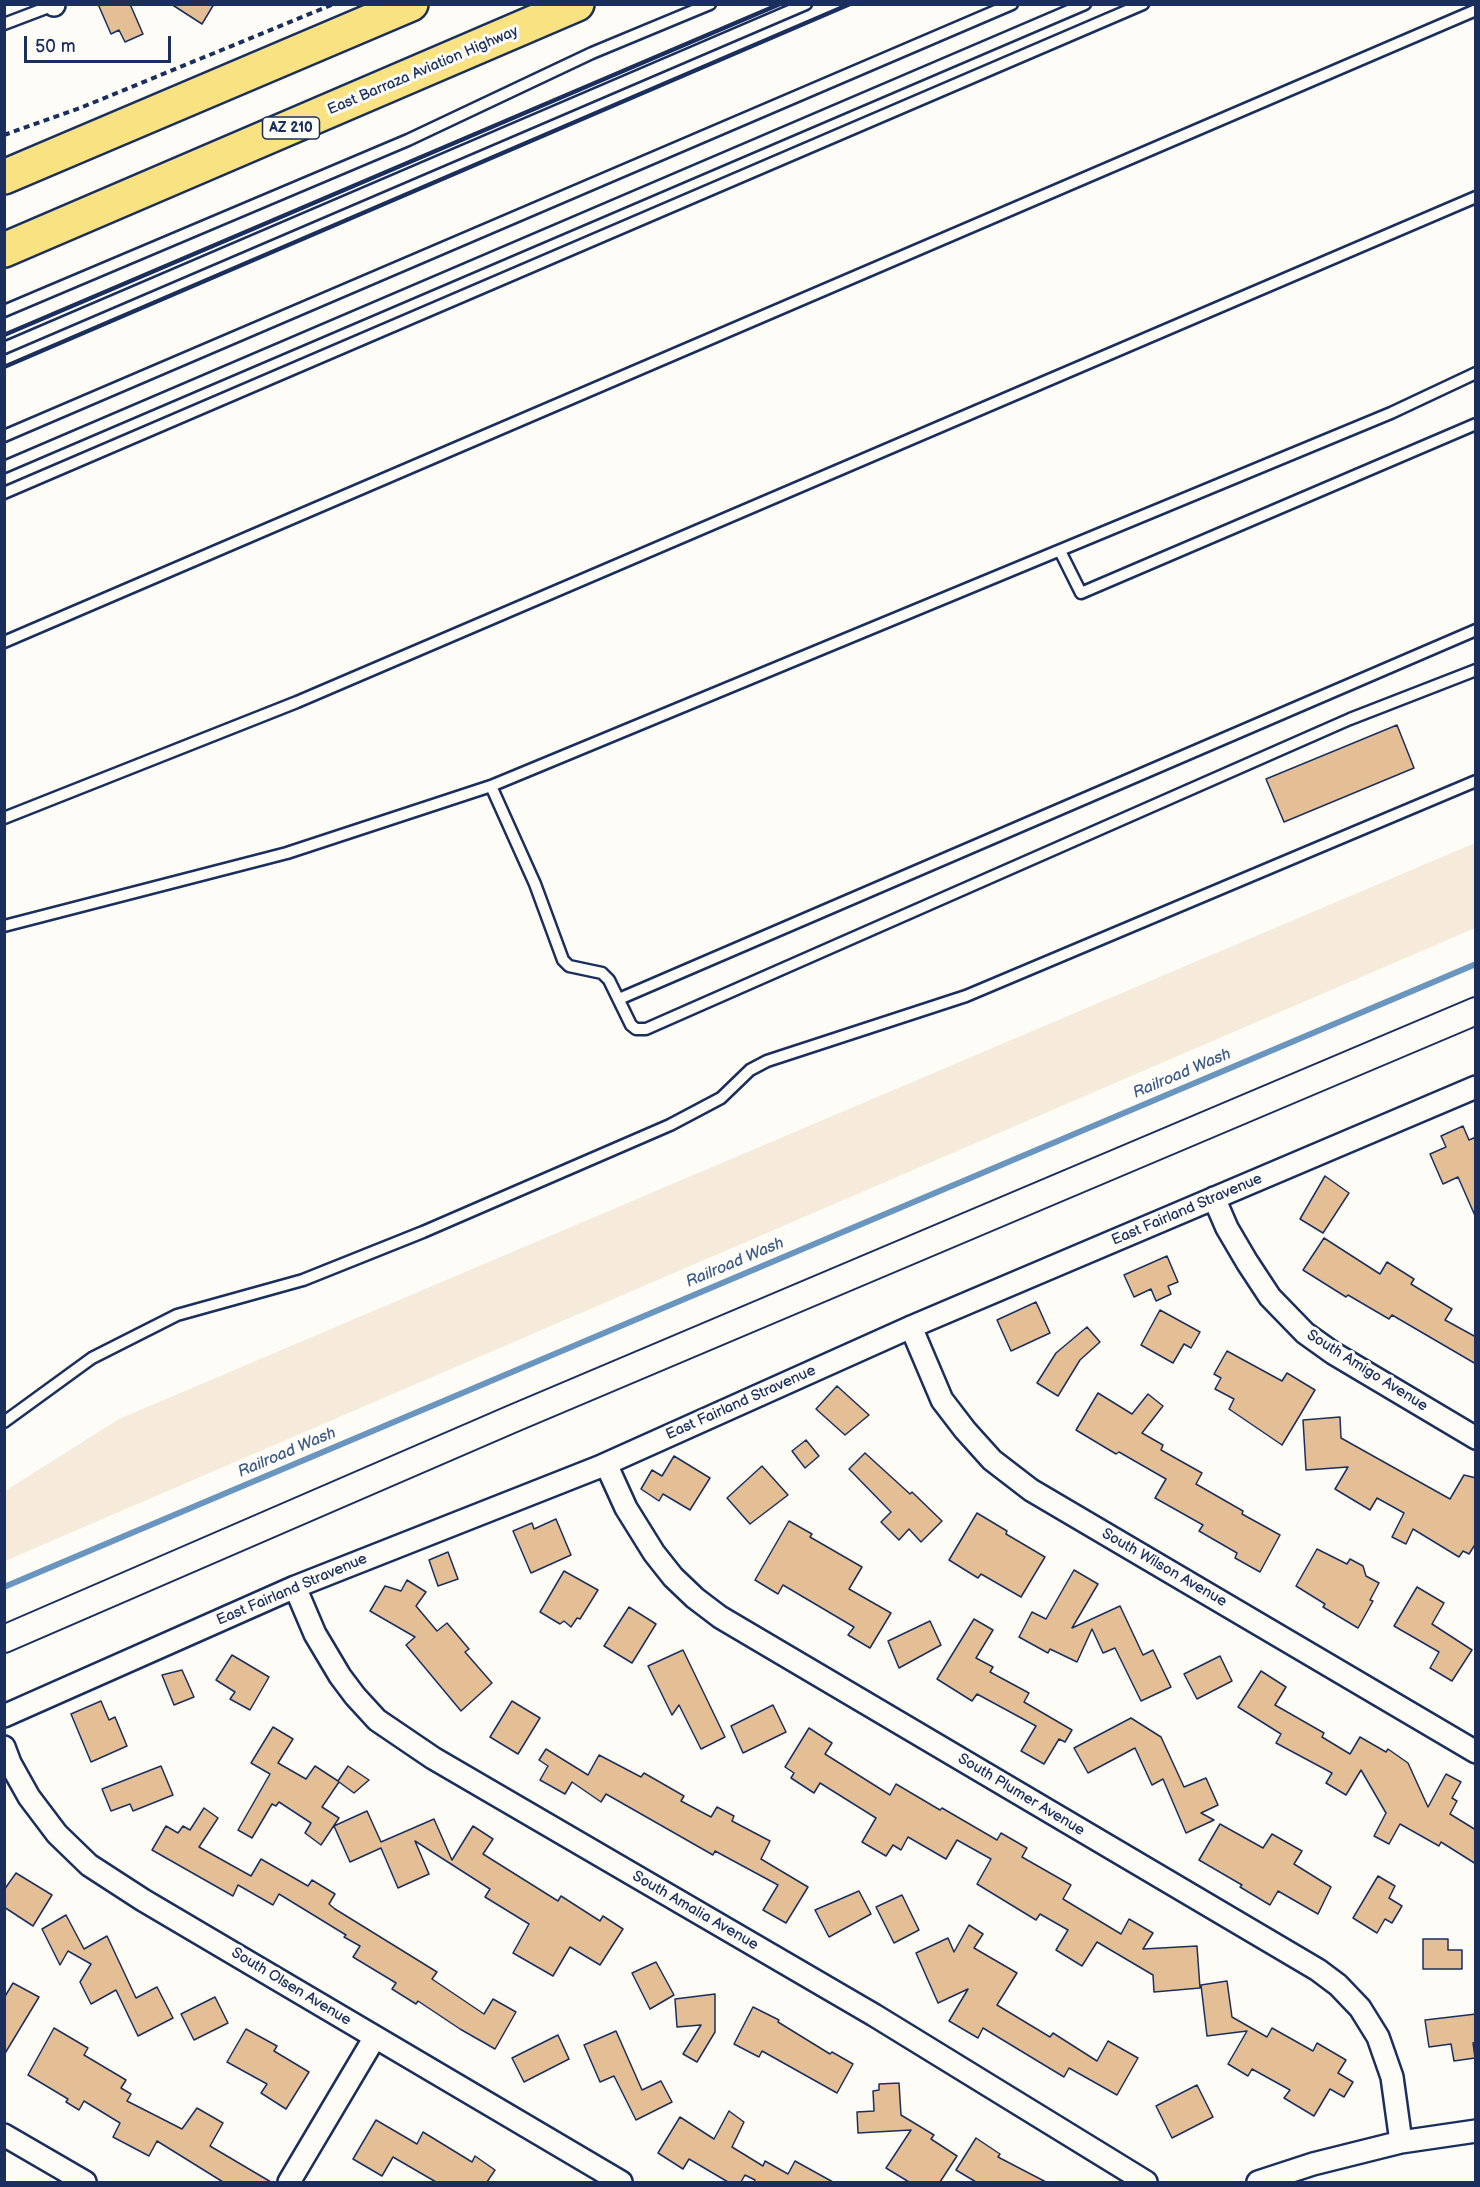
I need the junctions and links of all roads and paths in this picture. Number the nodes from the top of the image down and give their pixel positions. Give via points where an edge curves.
1 (334, 4) edge
2 (411, 4) edge
3 (577, 4) edge
4 (710, 4) edge
5 (806, 4) edge
6 (1012, 4) edge
7 (1085, 4) edge
8 (1143, 4) edge
9 (53, 5) edge
10 (1476, 10) edge
11 (4, 24) edge
12 (4, 135) edge
13 (4, 177) edge
14 (1476, 197) edge
15 (4, 250) edge
16 (4, 311) edge
17 (4, 348) edge
18 (1476, 373) edge
19 (1476, 424) edge
20 (4, 436) edge
21 (4, 467) edge
22 (4, 493) edge
23 (1060, 551) junction
24 (1476, 630) edge
25 (4, 642) edge
26 (1476, 670) edge
27 (1476, 782) edge
28 (491, 786) junction
29 (4, 818) edge
30 (4, 926) edge
31 (619, 999) junction
32 (1476, 1011) edge
33 (1476, 1087) edge
34 (1214, 1198) junction
35 (911, 1327) junction
36 (4, 1422) edge
37 (1476, 1438) edge
38 (606, 1464) junction
39 (295, 1587) junction
40 (4, 1639) edge
41 (4, 1716) edge
42 (4, 1747) edge
43 (1476, 1752) edge
44 (375, 2037) junction
45 (1476, 2131) edge
46 (4, 2135) edge
47 (1407, 2140) junction
48 (1307, 2175) edge
49 (85, 2182) edge
50 (289, 2182) edge
51 (621, 2182) edge
52 (1146, 2182) edge
53 (1258, 2182) edge

1 - 12 path
2 - 13 main road
3 - 15 main road, East Barraza Aviation Highway / AZ 210
4 - 16 lane via 592,53 408,140
5 - 17 lane
6 - 20 lane
7 - 21 lane
8 - 22 lane
9 - 11 lane
10 - 25 lane
14 - 29 lane via 297,702
18 - 23 lane via 1391,413
19 - 23 lane via 1081,593
23 - 28 lane
24 - 31 lane
26 - 31 lane via 1350,719 646,1029 631,1025
27 - 36 lane via 966,996 767,1061 750,1070 721,1098 670,1125 412,1236 303,1280 177,1315 93,1358
28 - 30 lane via 287,853
28 - 31 lane via 535,884 563,960 569,966 602,973
32 - 40 street via 512,1419
33 - 34 street, East Fairland Stravenue
34 - 35 street, East Fairland Stravenue
34 - 37 street, South Amigo Avenue via 1247,1263 1270,1297 1305,1333
35 - 38 street, East Fairland Stravenue
35 - 43 street, South Wilson Avenue via 942,1400 992,1460 1030,1490
38 - 39 street, East Fairland Stravenue
38 - 47 street, South Plumer Avenue via 626,1508 654,1553 687,1591 720,1617 1338,1984 1360,2008 1378,2037
39 - 41 street, East Fairland Stravenue
39 - 52 street, South Amalia Avenue via 315,1634 340,1676 377,1720 433,1758 874,2015
42 - 44 street, South Olsen Avenue via 29,1797 57,1834 88,1865
44 - 50 street
44 - 51 street, South Olsen Avenue
45 - 47 street
46 - 49 street
47 - 48 street
48 - 53 street

